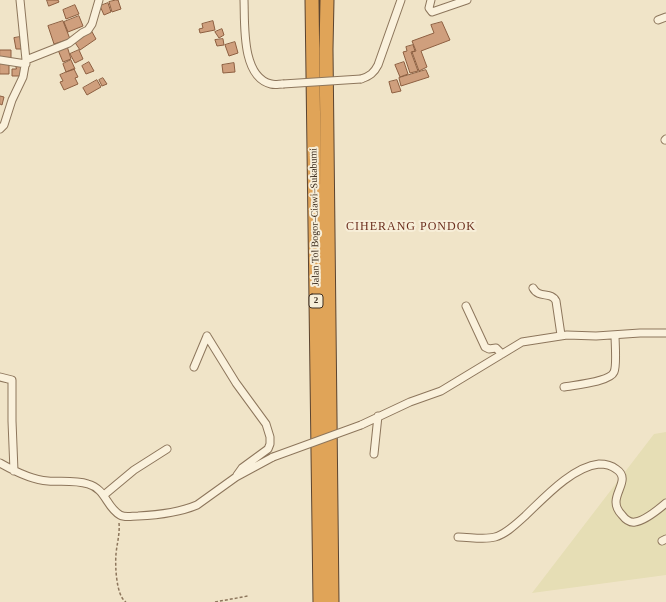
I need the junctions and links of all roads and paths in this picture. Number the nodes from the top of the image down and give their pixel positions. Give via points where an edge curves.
1 (20, 0) edge
2 (99, 0) edge
3 (244, 0) edge
4 (312, 0) edge
5 (327, 0) edge
6 (402, 0) edge
7 (431, 0) edge
8 (467, 0) edge
9 (666, 17) edge
10 (658, 20) dead end
11 (0, 60) edge
12 (26, 62) junction
13 (0, 129) edge
14 (533, 288) dead end
15 (466, 306) dead end
16 (666, 333) edge
17 (561, 335) junction
18 (615, 335) junction
19 (502, 354) junction
20 (194, 367) dead end
21 (0, 377) edge
22 (564, 387) dead end
23 (378, 416) junction
24 (167, 449) dead end
25 (374, 454) dead end
26 (0, 463) edge
27 (14, 471) junction
28 (236, 477) junction
29 (104, 495) junction
30 (666, 503) edge
31 (119, 515) junction
32 (458, 537) dead end
33 (248, 596) dead end
34 (126, 602) edge
35 (215, 602) edge
36 (320, 602) edge
37 (332, 602) edge

1 - 12 street
2 - 12 street via 88,30 69,43
3 - 6 street, bridge via 250,65 259,77 272,85 361,79 369,76 378,65
4 - 36 highway, Jalan Tol Bogor–Ciawi–Sukabumi / 2
5 - 37 highway, Jalan Tol Bogor–Ciawi–Sukabumi / 2
7 - 8 street via 429,8 432,12
9 - 10 street
11 - 12 street
12 - 13 street via 23,77 4,125
14 - 17 street via 539,295 554,297
15 - 19 street via 485,347 496,348
16 - 18 street
17 - 18 street
17 - 19 street via 522,342
18 - 22 street via 613,375 602,380
19 - 23 street via 441,390
20 - 28 street via 207,336 243,394 266,424 270,444 268,449 242,468
21 - 27 street via 12,380
23 - 25 street
23 - 28 street, bridge via 361,425 273,457
24 - 29 street via 134,470
26 - 27 street
27 - 29 street via 45,481 90,485
28 - 31 street via 197,505 180,511 149,516
29 - 31 street
30 - 32 street via 641,520 627,520 619,512 616,501 623,480 622,473 614,467 598,464 570,477 517,524 496,537
31 - 34 path via 117,575 120,596
33 - 35 path

